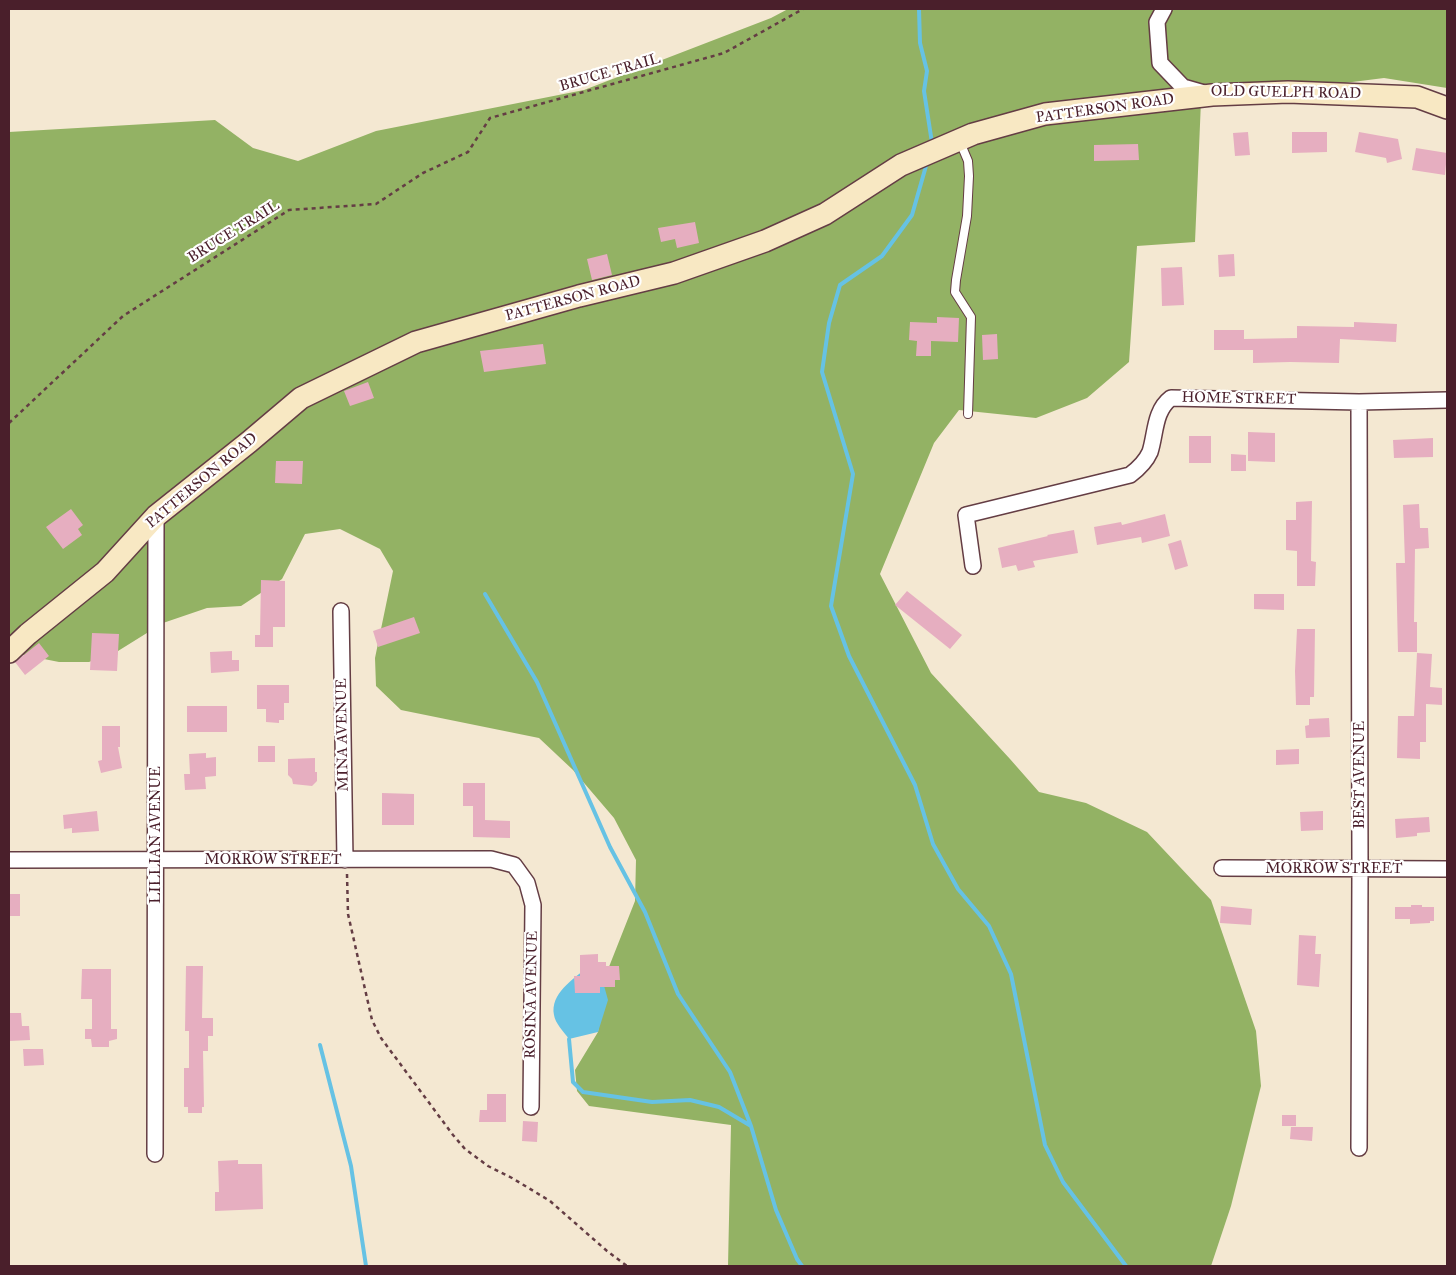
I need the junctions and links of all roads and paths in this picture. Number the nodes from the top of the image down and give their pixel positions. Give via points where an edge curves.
1 (802, 9) edge
2 (1164, 9) edge
3 (1212, 95) junction
4 (1447, 108) edge
5 (959, 140) junction
6 (1447, 400) edge
7 (1359, 402) junction
8 (968, 414) dead end
9 (9, 423) edge
10 (156, 516) junction
11 (973, 566) dead end
12 (341, 611) dead end
13 (9, 652) edge
14 (9, 860) edge
15 (156, 860) junction
16 (345, 860) junction
17 (1222, 868) dead end
18 (1447, 869) edge
19 (1360, 870) junction
20 (527, 884) joint
21 (531, 1107) dead end
22 (1359, 1148) dead end
23 (155, 1154) dead end
24 (627, 1266) edge

1 - 9 path, BRUCE TRAIL via 724,53 490,118 468,152 423,173 376,204 290,210 123,316
2 - 3 street, OLD GUELPH ROAD via 1158,22 1160,64 1183,87
3 - 4 street, OLD GUELPH ROAD via 1357,93 1417,97
3 - 5 street, PATTERSON ROAD via 1045,114
5 - 8 lane via 968,161 969,176 967,216 955,292 971,316
5 - 10 street, PATTERSON ROAD via 901,165 824,214 765,241 674,273 416,342 301,398
6 - 7 street, HOME STREET
7 - 11 street, HOME STREET via 1171,398 1158,415 1150,453 1130,475 966,516
7 - 19 street, BEST AVENUE
10 - 13 street, PATTERSON ROAD via 105,572
10 - 15 street, LILLIAN AVENUE
12 - 16 street, MINA AVENUE
14 - 15 street, MORROW STREET
15 - 16 street, MORROW STREET
15 - 23 street, LILLIAN AVENUE
16 - 20 street, MORROW STREET via 491,859 514,865
16 - 24 path via 348,914 372,1020 381,1038 465,1149 550,1201
17 - 19 street, MORROW STREET
18 - 19 street, MORROW STREET
19 - 22 street, BEST AVENUE
20 - 21 street, ROSINA AVENUE via 533,905

